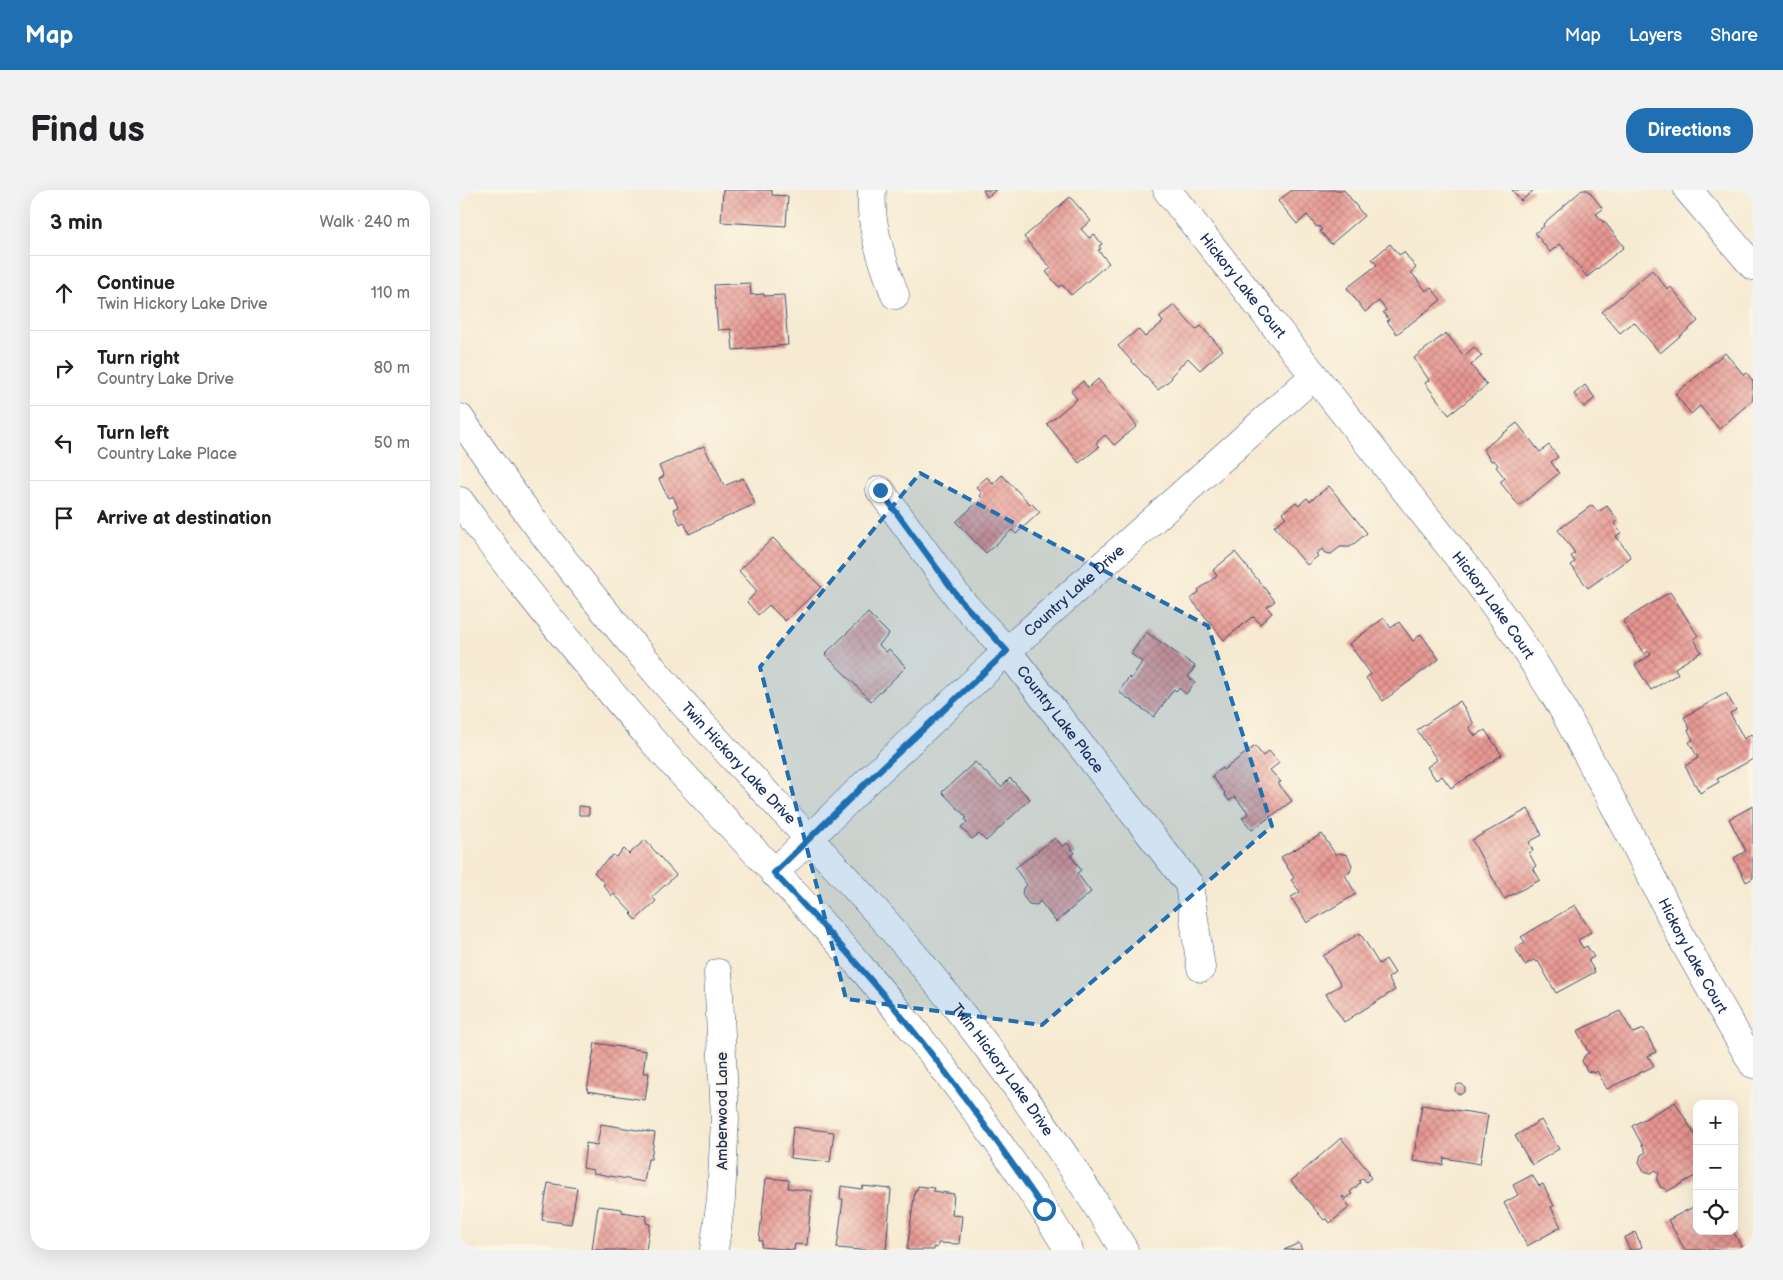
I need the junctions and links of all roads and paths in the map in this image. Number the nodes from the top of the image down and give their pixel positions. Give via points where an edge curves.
1 (872, 190) edge
2 (1166, 190) edge
3 (1688, 190) edge
4 (1753, 266) edge
5 (895, 295) dead end
6 (1314, 376) junction
7 (460, 418) edge
8 (880, 490) dead end
9 (460, 501) edge
10 (1007, 651) junction
11 (810, 839) junction
12 (774, 873) junction
13 (1201, 968) dead end
14 (718, 972) dead end
15 (1753, 1064) edge
16 (714, 1250) edge
17 (1069, 1250) edge
18 (1124, 1250) edge

1 - 5 street via 875,237
2 - 6 street, Hickory Lake Court
3 - 4 street
6 - 10 street, Country Lake Drive
6 - 15 street, Hickory Lake Court via 1474,577 1519,639 1560,704 1684,942
7 - 11 street, Twin Hickory Lake Drive via 546,538 610,617 668,686
8 - 10 street, Country Lake Place via 961,601
9 - 12 street via 593,672
10 - 11 street, Country Lake Drive
10 - 13 street, Country Lake Place via 1189,884
11 - 12 street, Country Lake Drive
11 - 18 street, Twin Hickory Lake Drive via 919,961 979,1036 1049,1131
12 - 17 street via 865,972 933,1055 990,1131
14 - 16 street, Amberwood Lane via 725,1119 721,1199

